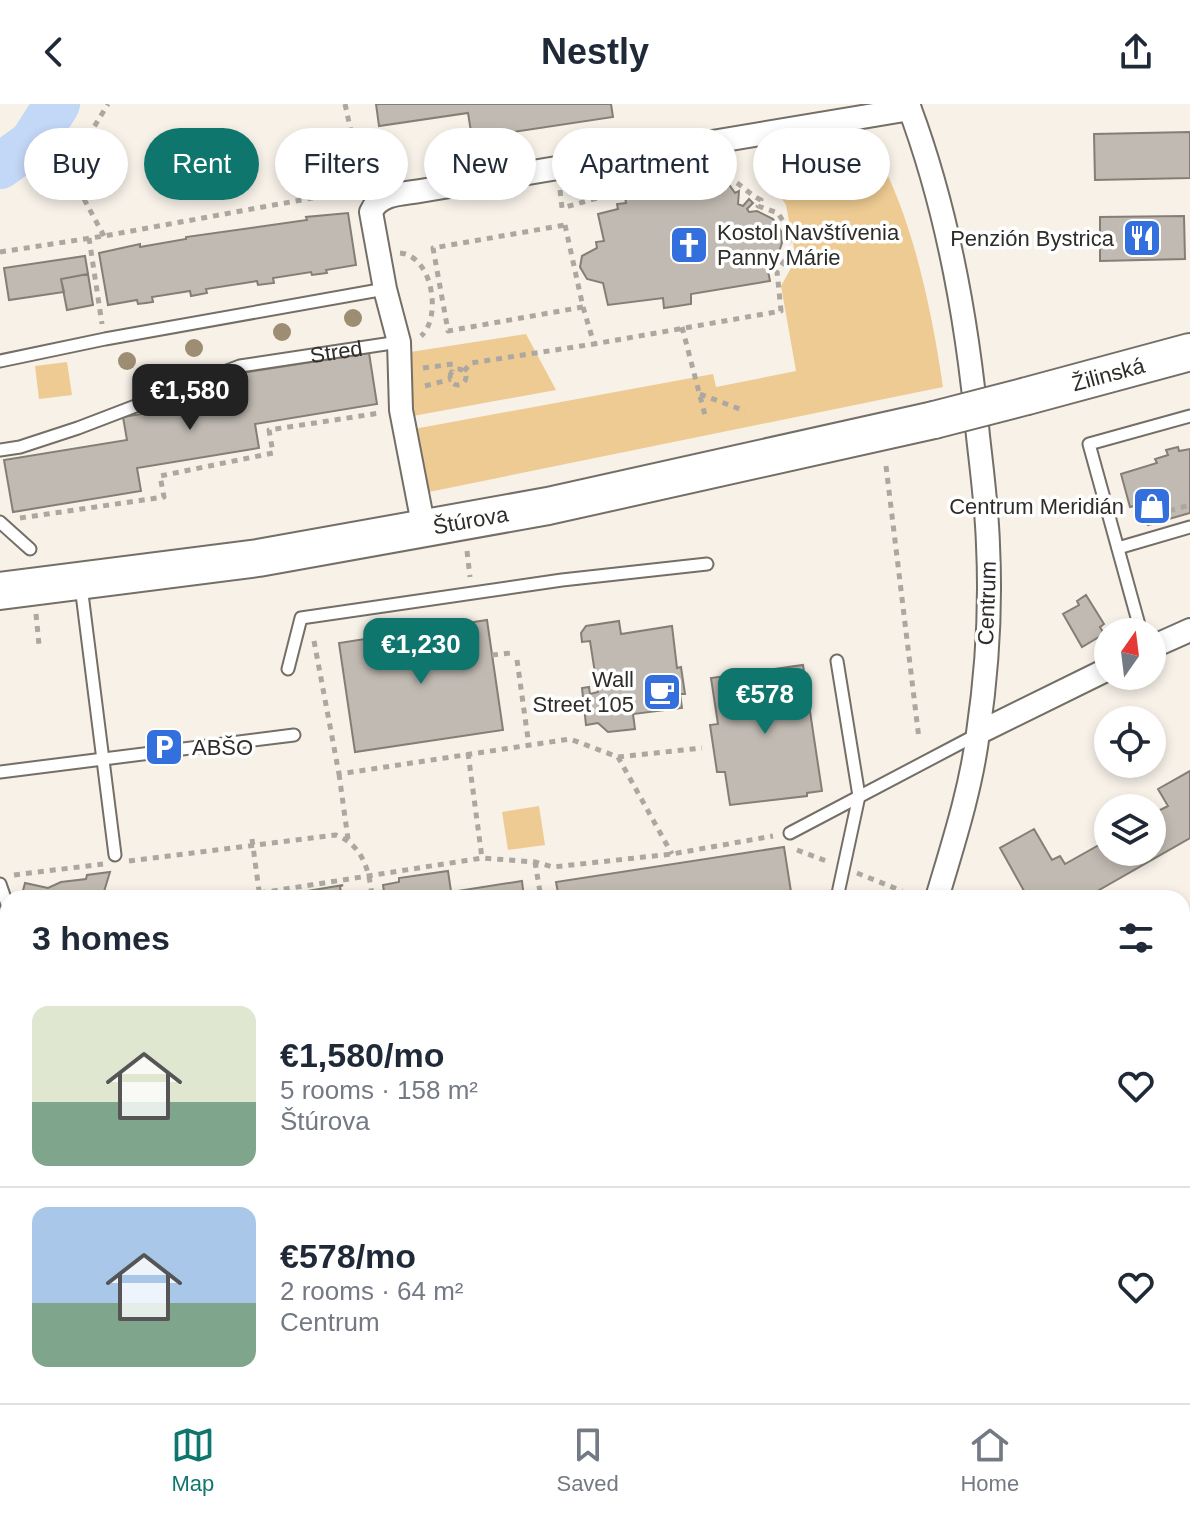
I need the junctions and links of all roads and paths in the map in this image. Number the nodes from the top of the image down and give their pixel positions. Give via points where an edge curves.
1 (108, 104) edge
2 (345, 104) edge
3 (909, 107) edge
4 (350, 128) edge
5 (305, 200) edge
6 (562, 208) dead end
7 (104, 236) junction
8 (89, 238) junction
9 (0, 252) edge
10 (392, 253) dead end
11 (440, 285) junction
12 (429, 286) junction
13 (385, 289) junction
14 (442, 298) junction
15 (430, 299) junction
16 (583, 307) junction
17 (682, 327) junction
18 (105, 339) junction
19 (408, 340) junction
20 (594, 344) junction
21 (1190, 352) edge
22 (0, 361) edge
23 (423, 368) dead end
24 (464, 371) junction
25 (452, 376) junction
26 (425, 386) dead end
27 (699, 393) junction
28 (401, 410) junction
29 (745, 411) dead end
30 (1190, 416) edge
31 (706, 419) dead end
32 (934, 420) joint
33 (0, 450) edge
34 (886, 466) dead end
35 (1190, 505) edge
36 (1146, 517) dead end
37 (14, 518) dead end
38 (464, 521) junction
39 (0, 522) edge
40 (1190, 527) edge
41 (424, 529) junction
42 (1118, 548) junction
43 (30, 549) dead end
44 (707, 564) dead end
45 (80, 582) junction
46 (0, 591) edge
47 (472, 594) junction
48 (309, 617) junction
49 (1137, 618) edge
50 (1190, 630) edge
51 (1166, 641) edge
52 (511, 653) dead end
53 (492, 655) dead end
54 (517, 660) dead end
55 (837, 661) dead end
56 (288, 669) dead end
57 (1094, 676) edge
58 (978, 733) junction
59 (294, 735) dead end
60 (919, 739) dead end
61 (529, 746) junction
62 (702, 748) dead end
63 (468, 753) junction
64 (618, 757) junction
65 (103, 760) junction
66 (0, 772) edge
67 (339, 774) junction
68 (859, 796) junction
69 (790, 833) joint
70 (348, 839) junction
71 (672, 854) junction
72 (115, 855) dead end
73 (482, 858) junction
74 (535, 862) junction
75 (371, 875) junction
76 (259, 890) edge
77 (292, 890) edge
78 (372, 890) edge
79 (540, 890) edge
80 (839, 890) edge
81 (939, 890) edge

1 - 7 path via 83,145 78,188
2 - 4 path
3 - 13 street via 384,197 371,212
3 - 58 street, Centrum via 963,312 982,473 988,561
5 - 7 path
6 - 17 path via 644,185 643,177 666,175 670,182 728,178 761,200 758,206 778,213 789,240 786,259 777,271 781,311
7 - 8 path
8 - 9 path
8 - 18 path
10 - 12 path via 416,259
11 - 12 path
11 - 14 path
11 - 16 path via 433,248 565,225
12 - 15 path
13 - 18 lane
13 - 19 street
14 - 15 path
14 - 16 path via 448,331
15 - 19 path via 429,328
16 - 20 path
17 - 20 path
17 - 27 path
18 - 22 lane
19 - 28 street
19 - 33 lane, Stred via 240,366 78,428
20 - 24 path via 471,363
21 - 32 main road, Žilinská, bridge
23 - 25 path via 453,364
24 - 25 path
24 - 25 path via 464,383 456,384
25 - 26 path
27 - 29 path
27 - 31 path
28 - 37 path via 269,430 273,453 160,476 164,497
28 - 41 street
30 - 42 lane via 1089,444
32 - 38 main road, Štúrova
34 - 60 path
35 - 36 path
38 - 41 main road, Štúrova
38 - 47 path
39 - 43 lane
40 - 42 lane
41 - 45 main road, Štúrova
42 - 49 lane
44 - 47 lane
45 - 46 main road, Štúrova
45 - 65 lane
47 - 48 lane
48 - 56 lane via 301,618
48 - 67 path
50 - 51 street
52 - 53 path
54 - 61 path
55 - 68 lane
57 - 58 street
58 - 68 lane
58 - 81 street, Centrum
59 - 65 lane
61 - 63 path
61 - 64 path via 570,739
62 - 64 path
63 - 67 path
63 - 73 path
64 - 71 path
65 - 66 lane
65 - 72 lane
67 - 70 path
68 - 69 lane
68 - 80 lane
69 - 71 path
70 - 75 path
70 - 76 path via 336,835 252,843
71 - 74 path via 553,867
73 - 74 path
73 - 75 path
74 - 79 path
75 - 77 path
75 - 78 path

